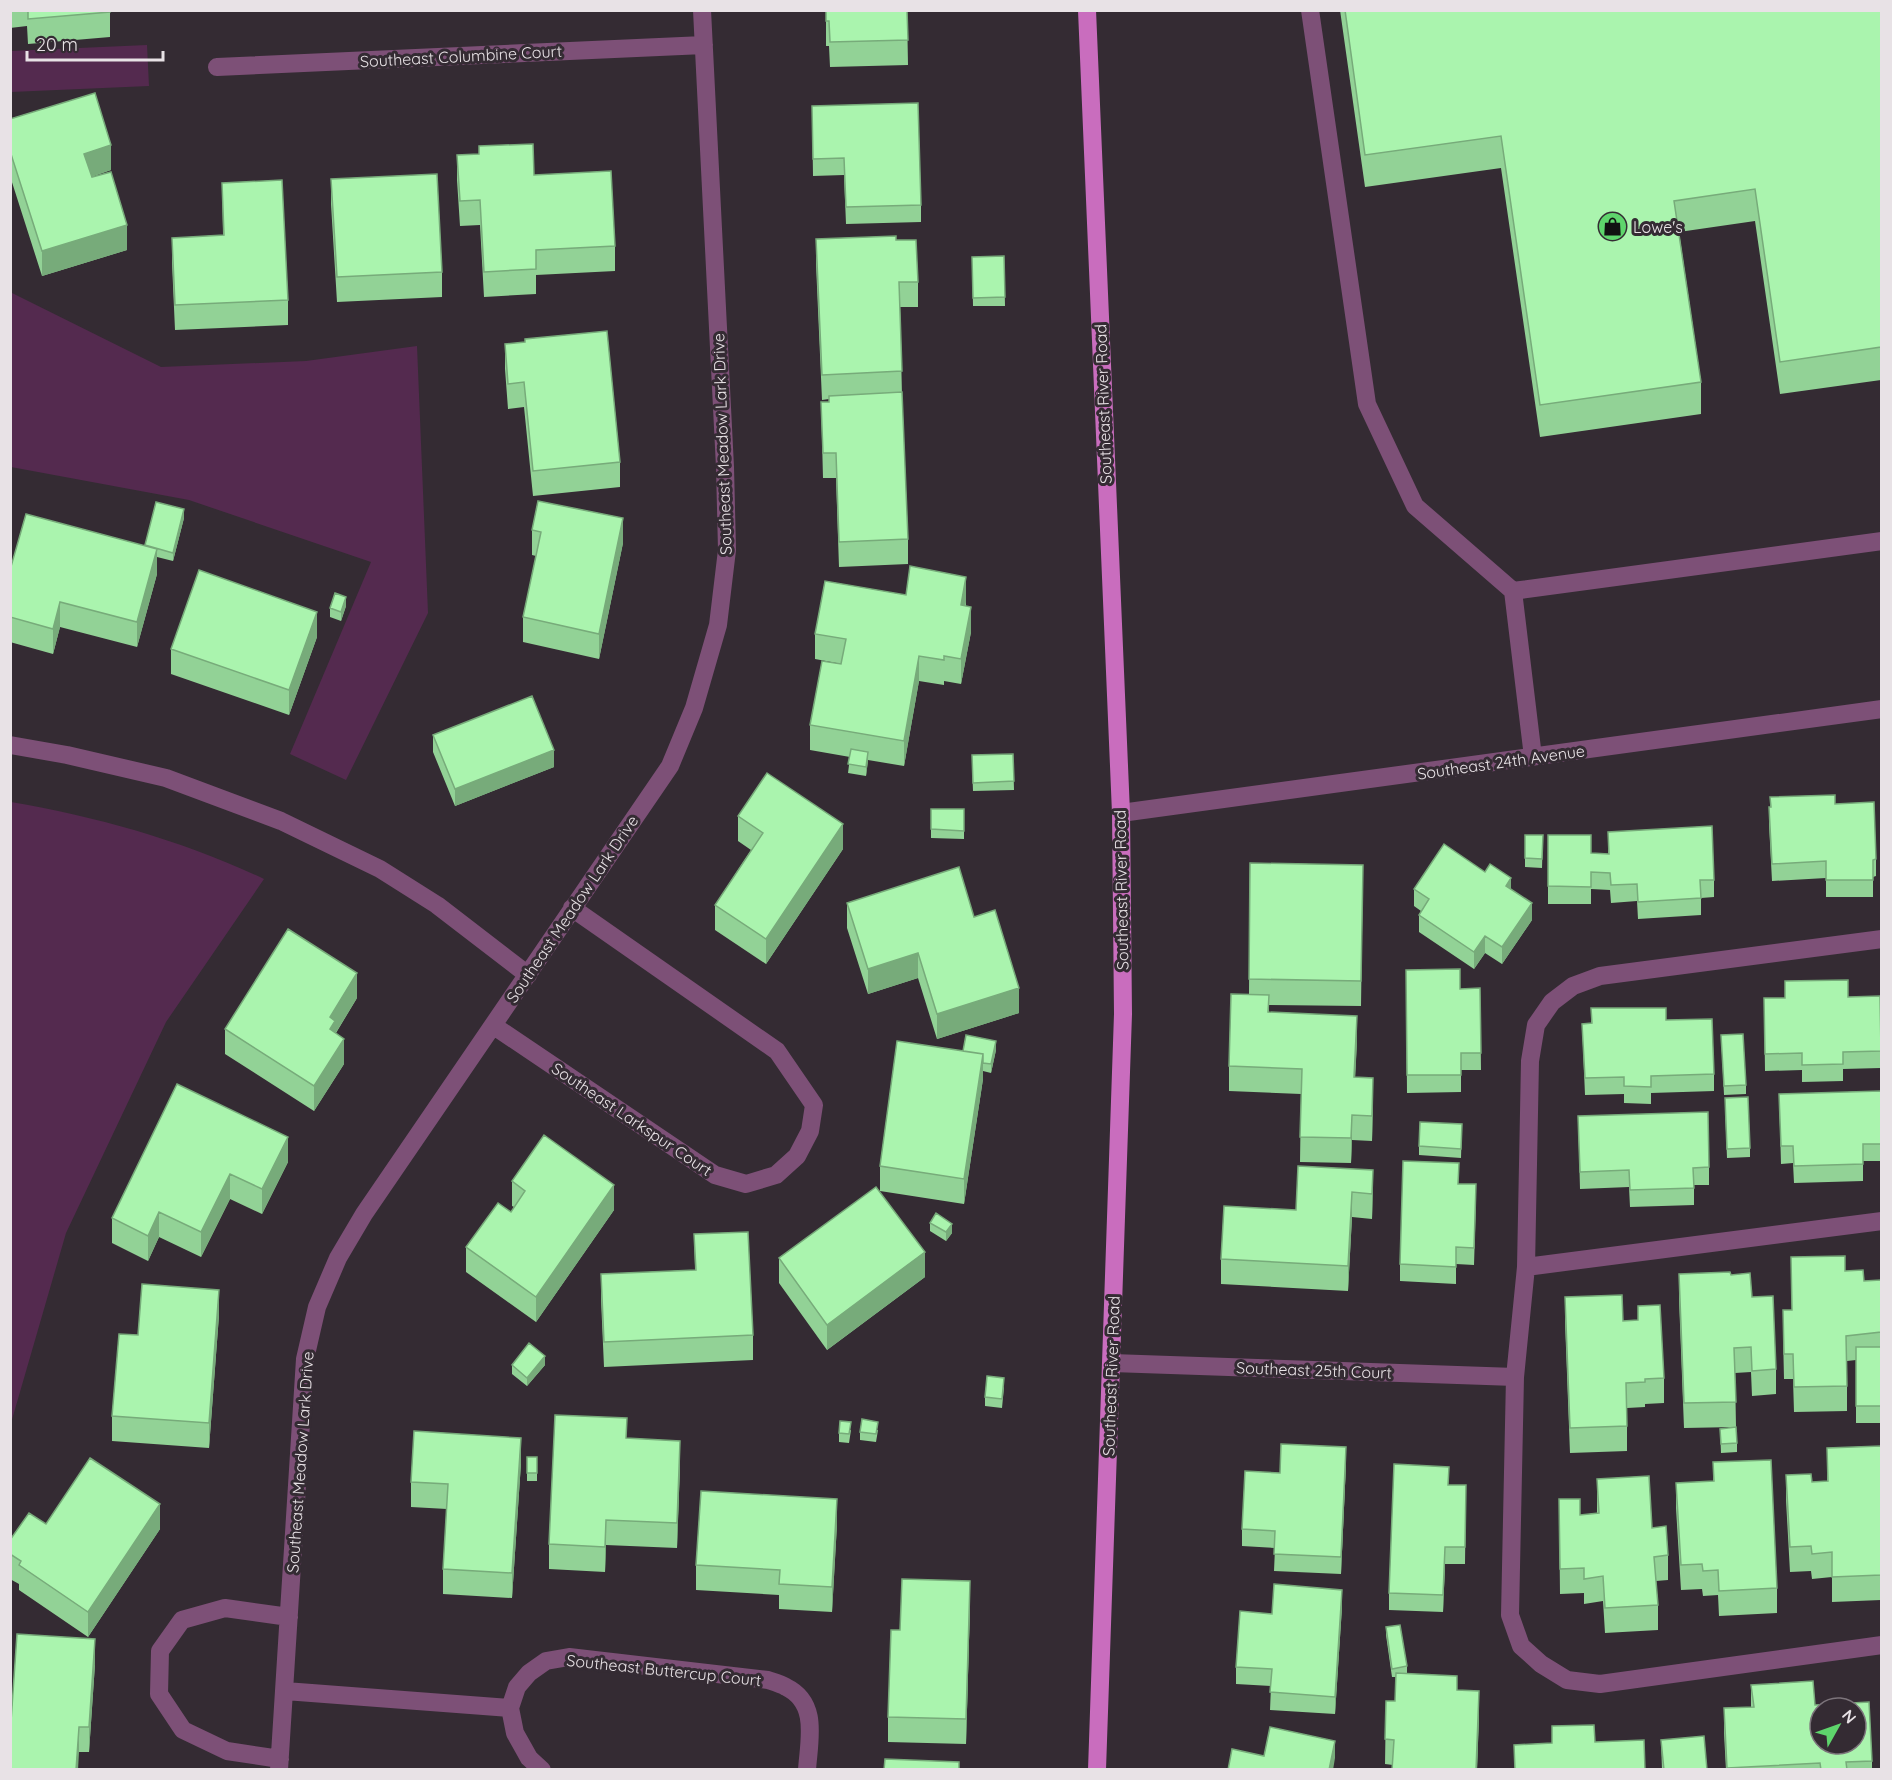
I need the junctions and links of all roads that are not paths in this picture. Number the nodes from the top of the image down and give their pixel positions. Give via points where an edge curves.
1 (702, 10) edge
2 (1087, 10) edge
3 (1311, 10) edge
4 (704, 45) junction
5 (218, 67) dead end
6 (1881, 542) edge
7 (1513, 591) junction
8 (1881, 709) edge
9 (10, 745) edge
10 (1533, 757) junction
11 (1121, 813) junction
12 (572, 908) junction
13 (1881, 939) edge
14 (528, 975) junction
15 (494, 1026) junction
16 (1881, 1221) edge
17 (1526, 1267) junction
18 (1112, 1363) junction
19 (1515, 1377) junction
20 (290, 1617) junction
21 (1881, 1645) edge
22 (285, 1691) junction
23 (510, 1708) junction
24 (279, 1764) edge
25 (542, 1770) edge
26 (807, 1770) edge
27 (1097, 1770) edge

1 - 4 street, Southeast Meadow Lark Drive
2 - 11 main road, Southeast River Road
3 - 7 street via 1367,404 1415,506
4 - 5 street, Southeast Columbine Court
4 - 12 street, Southeast Meadow Lark Drive via 726,478 727,550 718,625 694,708 670,766
6 - 7 street
7 - 10 street
8 - 10 street, Southeast 24th Avenue
9 - 14 street via 166,778 281,821 380,869 437,905
10 - 11 street, Southeast 24th Avenue
11 - 18 main road, Southeast River Road via 1122,1014
12 - 14 street, Southeast Meadow Lark Drive
12 - 15 street, Southeast Larkspur Court via 777,1051 814,1105 810,1131 797,1156 776,1175 746,1184 715,1175
13 - 17 street via 1600,976 1573,986 1552,1002 1536,1024 1530,1061
14 - 15 street, Southeast Meadow Lark Drive
15 - 20 street, Southeast Meadow Lark Drive via 364,1215 338,1258 317,1307 305,1359
16 - 17 street
17 - 19 street
18 - 19 street, Southeast 25th Court
18 - 27 main road, Southeast River Road
19 - 21 street via 1510,1615 1521,1646 1540,1664 1567,1680 1600,1684
20 - 22 street, Southeast Meadow Lark Drive
20 - 24 street via 225,1608 182,1620 160,1651 159,1694 183,1730 227,1751
22 - 23 street
22 - 24 street, Southeast Meadow Lark Drive
23 - 25 street via 515,1733 529,1758
23 - 26 street, Southeast Buttercup Court via 517,1687 529,1674 546,1661 569,1657 768,1680 788,1687 803,1701 811,1719

